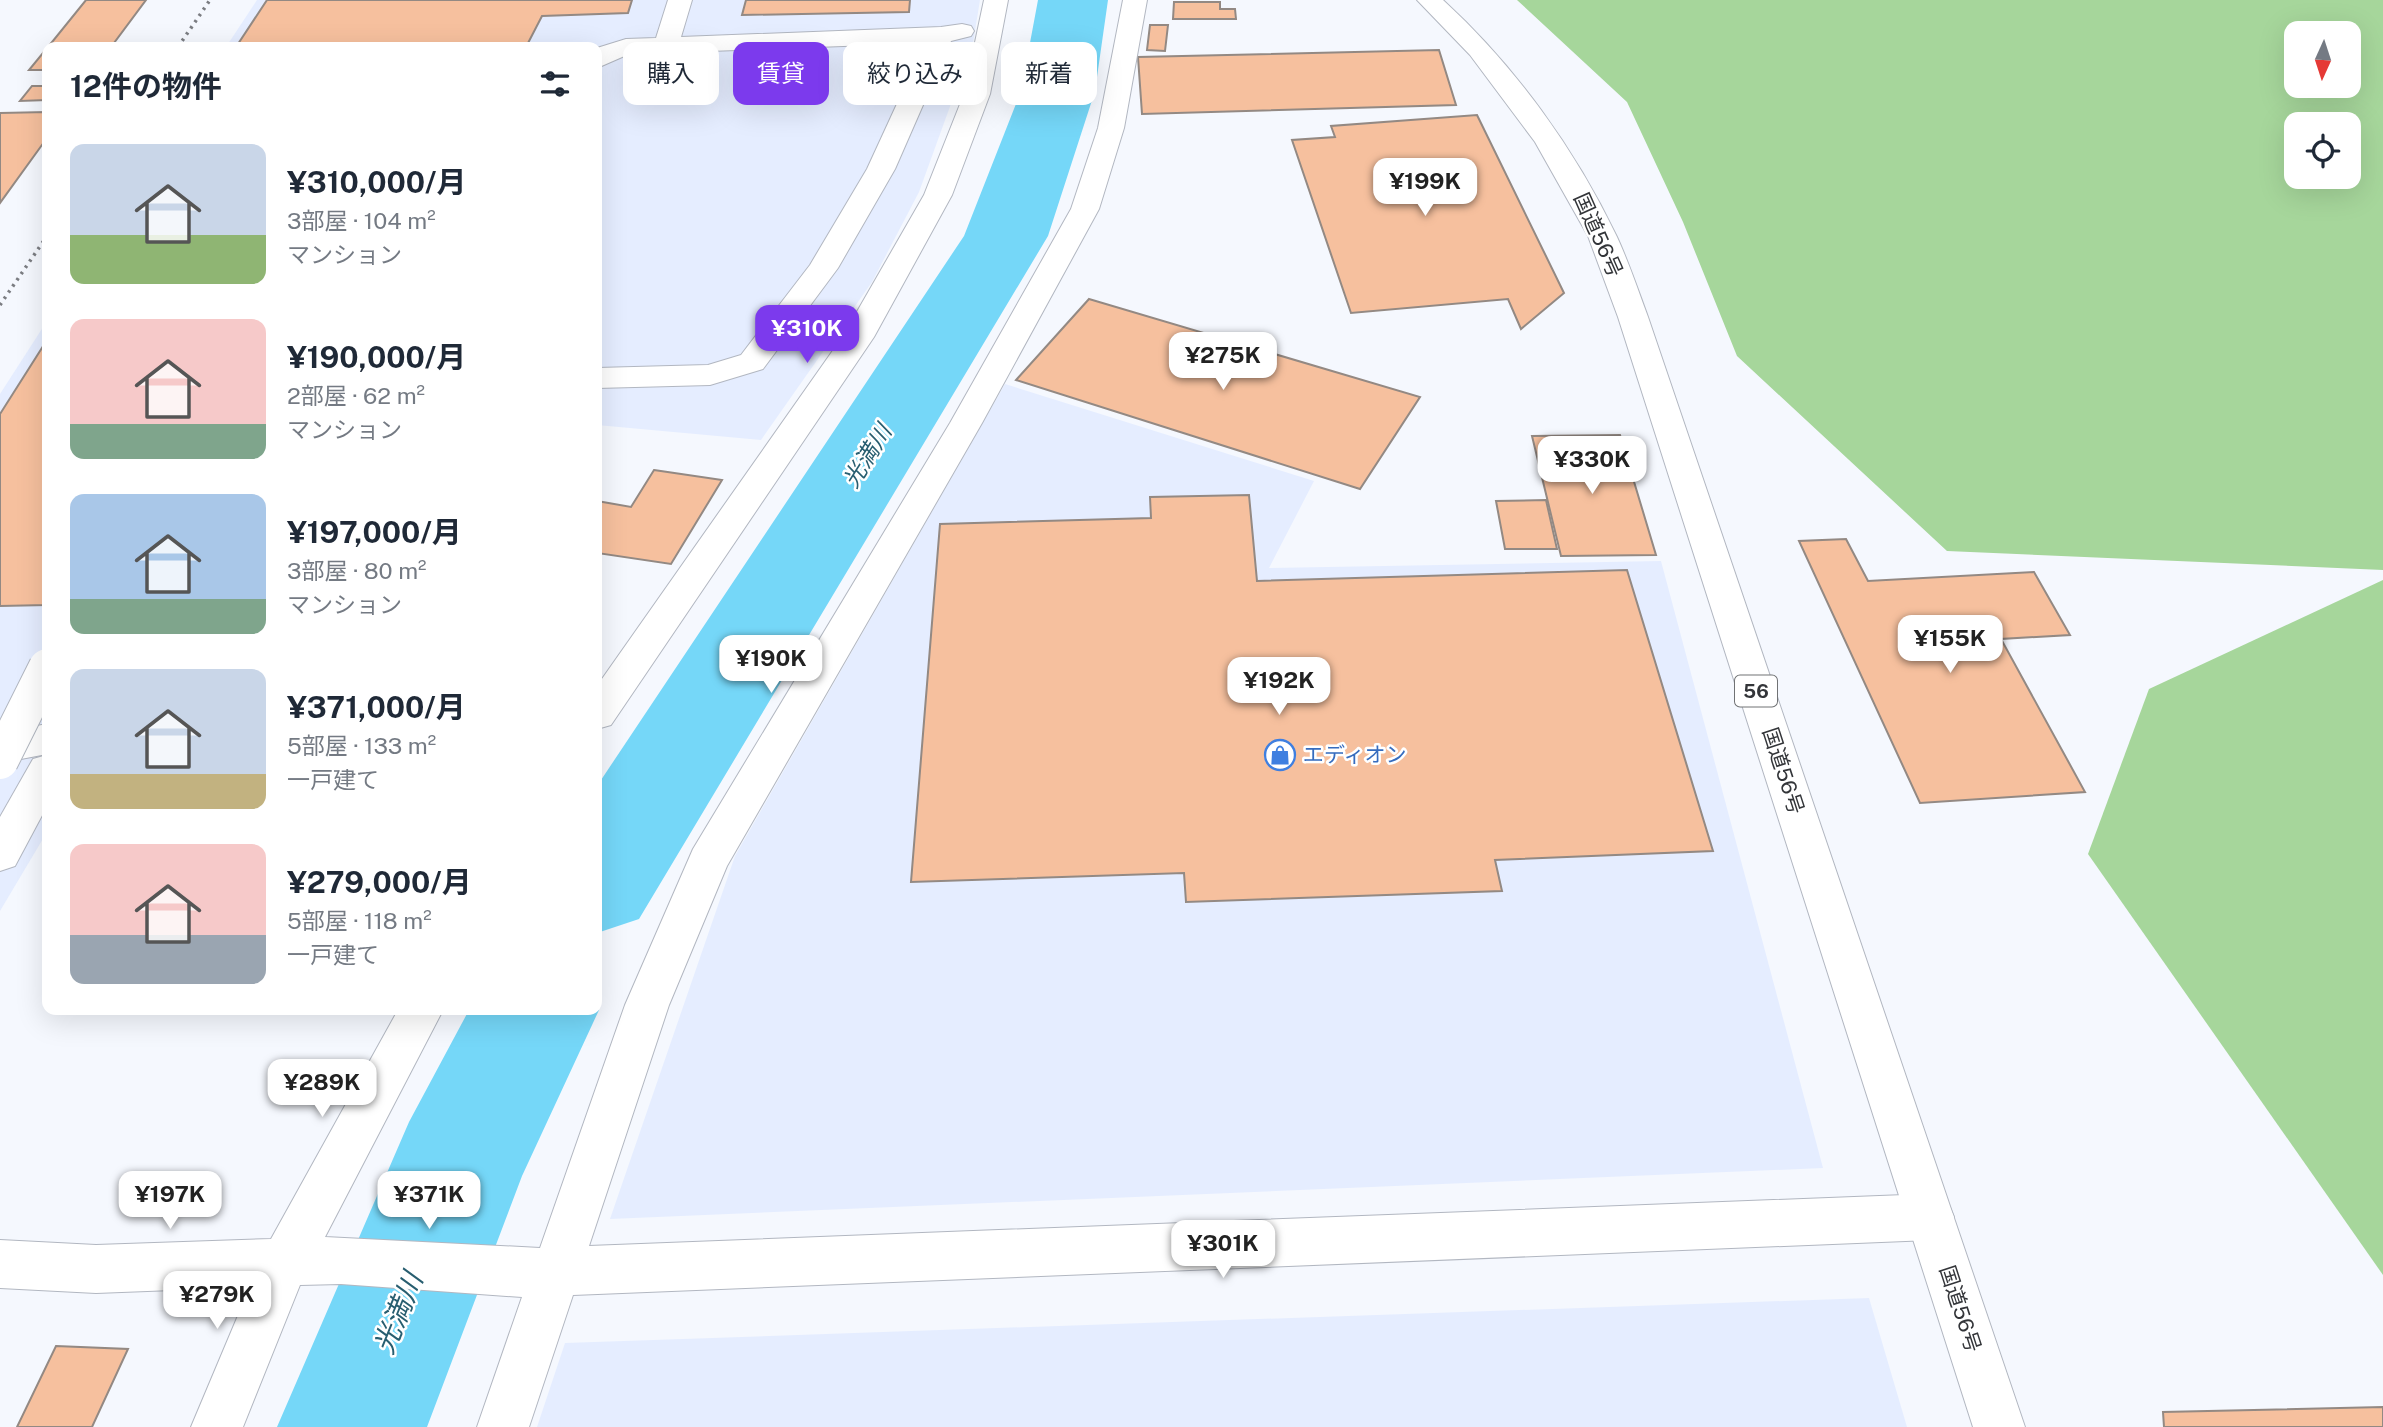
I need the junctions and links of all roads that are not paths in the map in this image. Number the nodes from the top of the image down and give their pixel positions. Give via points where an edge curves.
1 (680, 0) edge
2 (1135, 0) edge
3 (1429, 0) edge
4 (994, 12) edge
5 (941, 35) junction
6 (667, 42) edge
7 (719, 43) edge
8 (623, 48) edge
9 (602, 55) edge
10 (602, 378) edge
11 (42, 677) edge
12 (602, 708) edge
13 (42, 739) edge
14 (0, 748) edge
15 (0, 761) edge
16 (42, 779) edge
17 (0, 854) edge
18 (418, 1015) edge
19 (1930, 1217) junction
20 (285, 1262) junction
21 (0, 1264) edge
22 (535, 1272) junction
23 (217, 1427) edge
24 (503, 1427) edge
25 (1999, 1427) edge

1 - 6 main road
2 - 22 main road via 1111,128 1085,209 966,423 708,861
3 - 19 main road, 国道56号 / 56 via 1505,82 1575,185 1602,237 1633,317
4 - 5 main road
4 - 12 main road via 977,94 938,195 858,337
5 - 7 main road
5 - 10 main road via 881,169 823,268 751,362 709,375
8 - 9 main road
11 - 15 main road, bridge
13 - 14 main road
16 - 17 main road
18 - 20 main road
19 - 22 main road
19 - 25 main road, 国道56号 / 56
20 - 21 main road via 96,1269
20 - 22 main road via 341,1260
20 - 23 main road
22 - 24 main road

